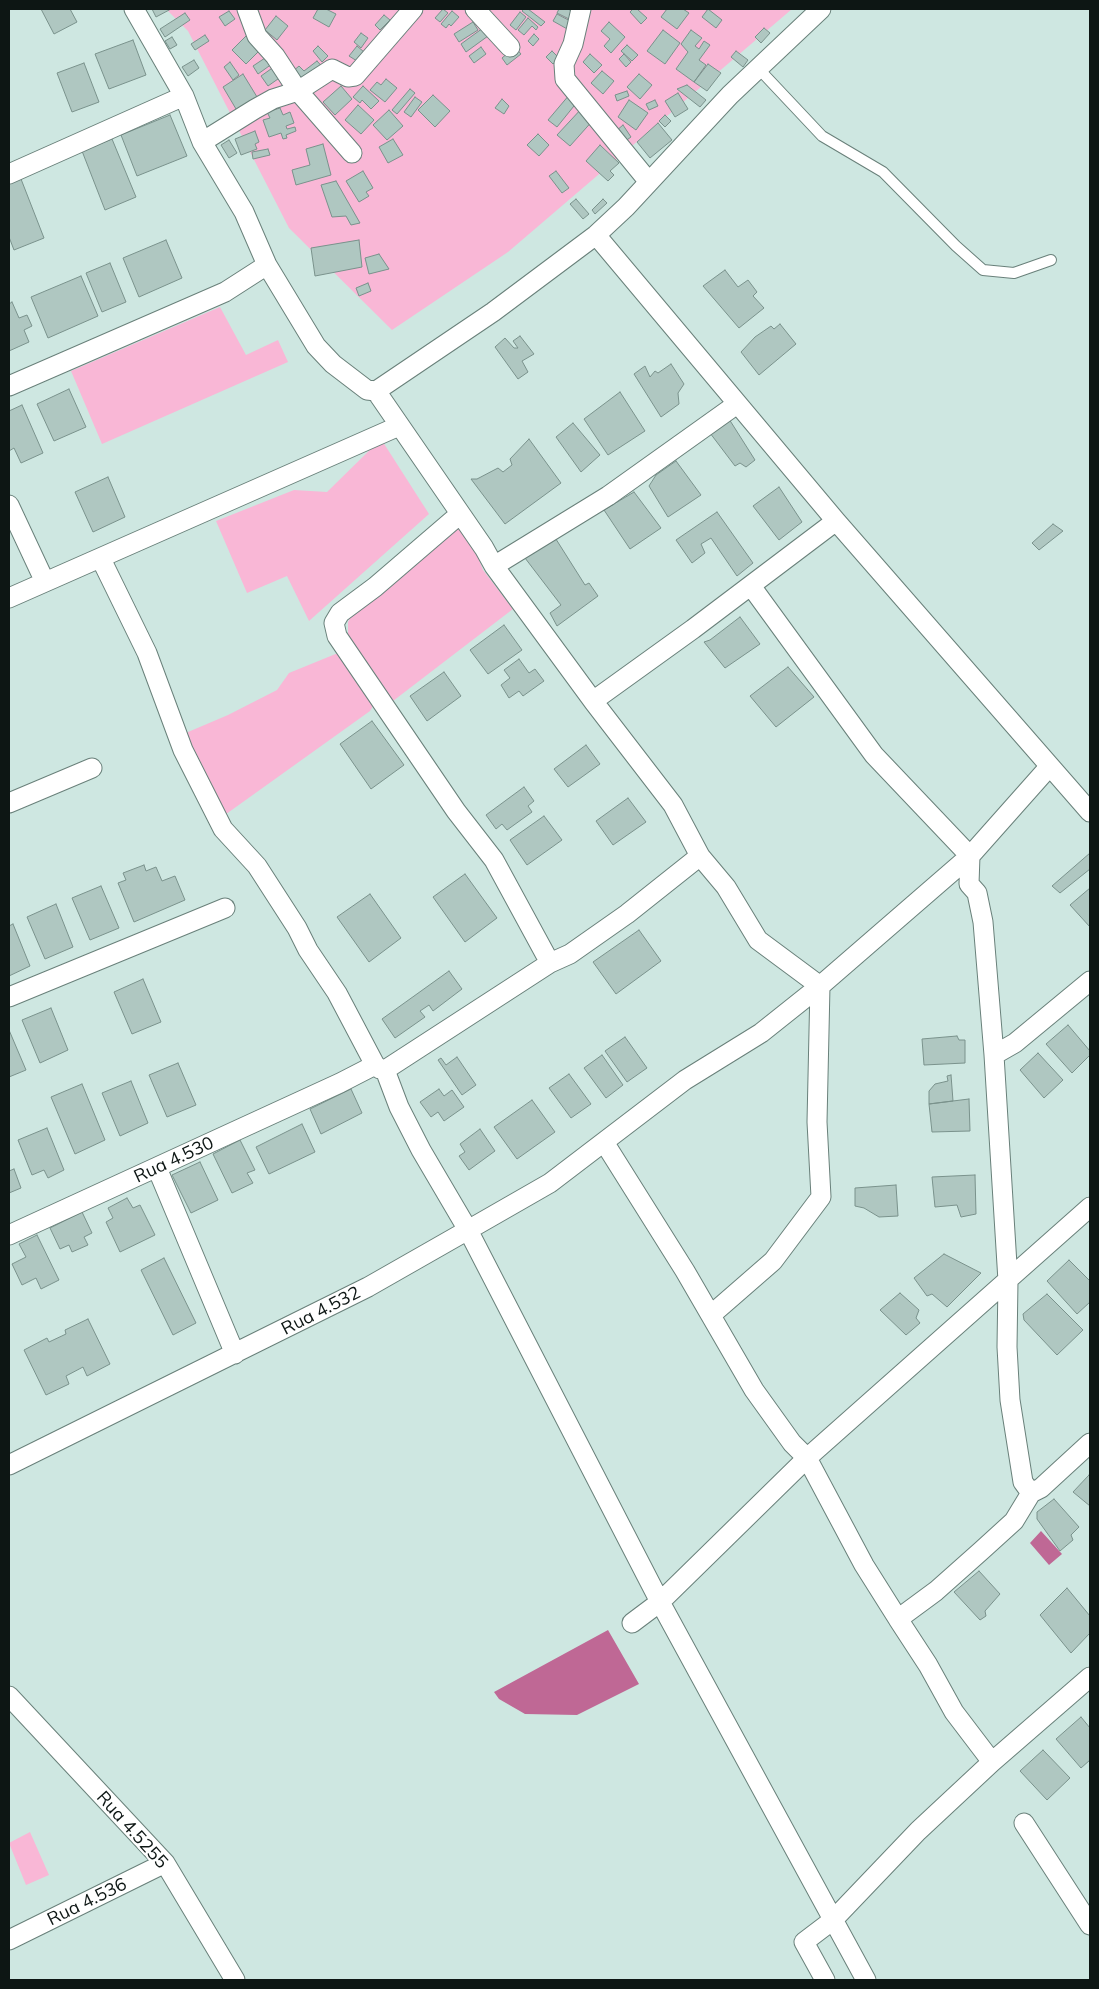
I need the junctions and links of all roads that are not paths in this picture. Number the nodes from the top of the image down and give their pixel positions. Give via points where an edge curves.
1 (134, 9) edge
2 (248, 9) edge
3 (413, 9) edge
4 (475, 9) edge
5 (581, 9) edge
6 (821, 9) edge
7 (510, 47) dead end
8 (758, 68) junction
9 (298, 91) junction
10 (184, 96) junction
11 (202, 142) junction
12 (352, 153) dead end
13 (9, 174) edge
14 (649, 182) junction
15 (596, 235) junction
16 (1051, 260) dead end
17 (267, 265) junction
18 (9, 386) edge
19 (376, 391) junction
20 (737, 404) junction
21 (399, 426) junction
22 (9, 505) edge
23 (460, 514) junction
24 (836, 521) junction
25 (101, 558) junction
26 (494, 566) junction
27 (44, 582) junction
28 (751, 586) junction
29 (9, 598) edge
30 (593, 701) junction
31 (1049, 767) junction
32 (92, 768) dead end
33 (9, 802) edge
34 (1090, 812) edge
35 (700, 856) junction
36 (970, 856) junction
37 (225, 908) dead end
38 (550, 963) junction
39 (1090, 981) edge
40 (820, 986) junction
41 (9, 997) edge
42 (994, 1055) junction
43 (380, 1068) junction
44 (604, 1142) junction
45 (157, 1168) junction
46 (1090, 1207) edge
47 (468, 1230) junction
48 (9, 1234) edge
49 (1008, 1282) junction
50 (711, 1315) junction
51 (236, 1354) junction
52 (1090, 1443) edge
53 (807, 1458) junction
54 (9, 1465) edge
55 (1031, 1493) junction
56 (660, 1602) junction
57 (898, 1619) junction
58 (632, 1623) dead end
59 (1090, 1677) edge
60 (9, 1696) edge
61 (992, 1762) junction
62 (1024, 1823) dead end
63 (165, 1863) junction
64 (833, 1920) junction
65 (1090, 1925) edge
66 (9, 1940) edge
67 (235, 1980) edge
68 (825, 1980) edge
69 (866, 1980) edge

1 - 10 street
2 - 9 street via 257,36
3 - 9 street via 355,76 348,77 332,69
4 - 7 street
5 - 14 street via 573,44 564,64 565,79
6 - 8 street
8 - 14 street
8 - 16 lane via 822,136 883,172 983,270 1014,273
9 - 11 street via 273,99
9 - 12 street
10 - 11 street
10 - 13 street
11 - 17 street via 244,212
14 - 15 street
15 - 19 street via 493,312
15 - 20 street
17 - 18 street via 224,292
17 - 19 street via 316,346 333,364 367,390
19 - 21 street
20 - 24 street
20 - 26 street via 608,496
21 - 23 street
21 - 25 street
22 - 27 street
23 - 26 street
23 - 38 street via 340,613 334,623 337,636 456,811 494,860
24 - 28 street
24 - 31 street
25 - 27 street
25 - 43 street via 147,653 183,750 223,829 257,866
26 - 30 street
27 - 29 street
28 - 30 street
28 - 36 street via 874,755
30 - 35 street via 673,805
31 - 34 street
31 - 36 street, Rua 4.532
32 - 33 street
35 - 38 street, Rua 4.530 via 627,914 570,954
35 - 40 street via 726,888 758,940
36 - 40 street, Rua 4.532
36 - 42 street via 969,884 977,893 980,905
37 - 41 street
38 - 43 street, Rua 4.530
39 - 42 street via 1015,1043
40 - 44 street, Rua 4.532 via 761,1032 685,1080
40 - 50 street via 817,1122 821,1197 773,1261
42 - 49 street
43 - 45 street, Rua 4.530
43 - 47 street via 416,1142
44 - 47 street, Rua 4.532 via 550,1183
44 - 50 street
45 - 48 street, Rua 4.530
45 - 51 street
46 - 49 street
47 - 51 street, Rua 4.532
47 - 56 street
49 - 53 street
49 - 55 street via 1010,1400 1023,1482
50 - 53 street via 754,1390 792,1443
51 - 54 street, Rua 4.532
52 - 55 street via 1041,1488
53 - 56 street
53 - 57 street via 864,1565
55 - 57 street via 1014,1521 936,1591
56 - 58 street
56 - 64 street
57 - 61 street via 954,1712
59 - 61 street
60 - 63 street, Rua 4.5255
61 - 64 street via 918,1831
62 - 65 street
63 - 66 street, Rua 4.536
63 - 67 street, Rua 4.5255
64 - 68 street via 804,1942
64 - 69 street

